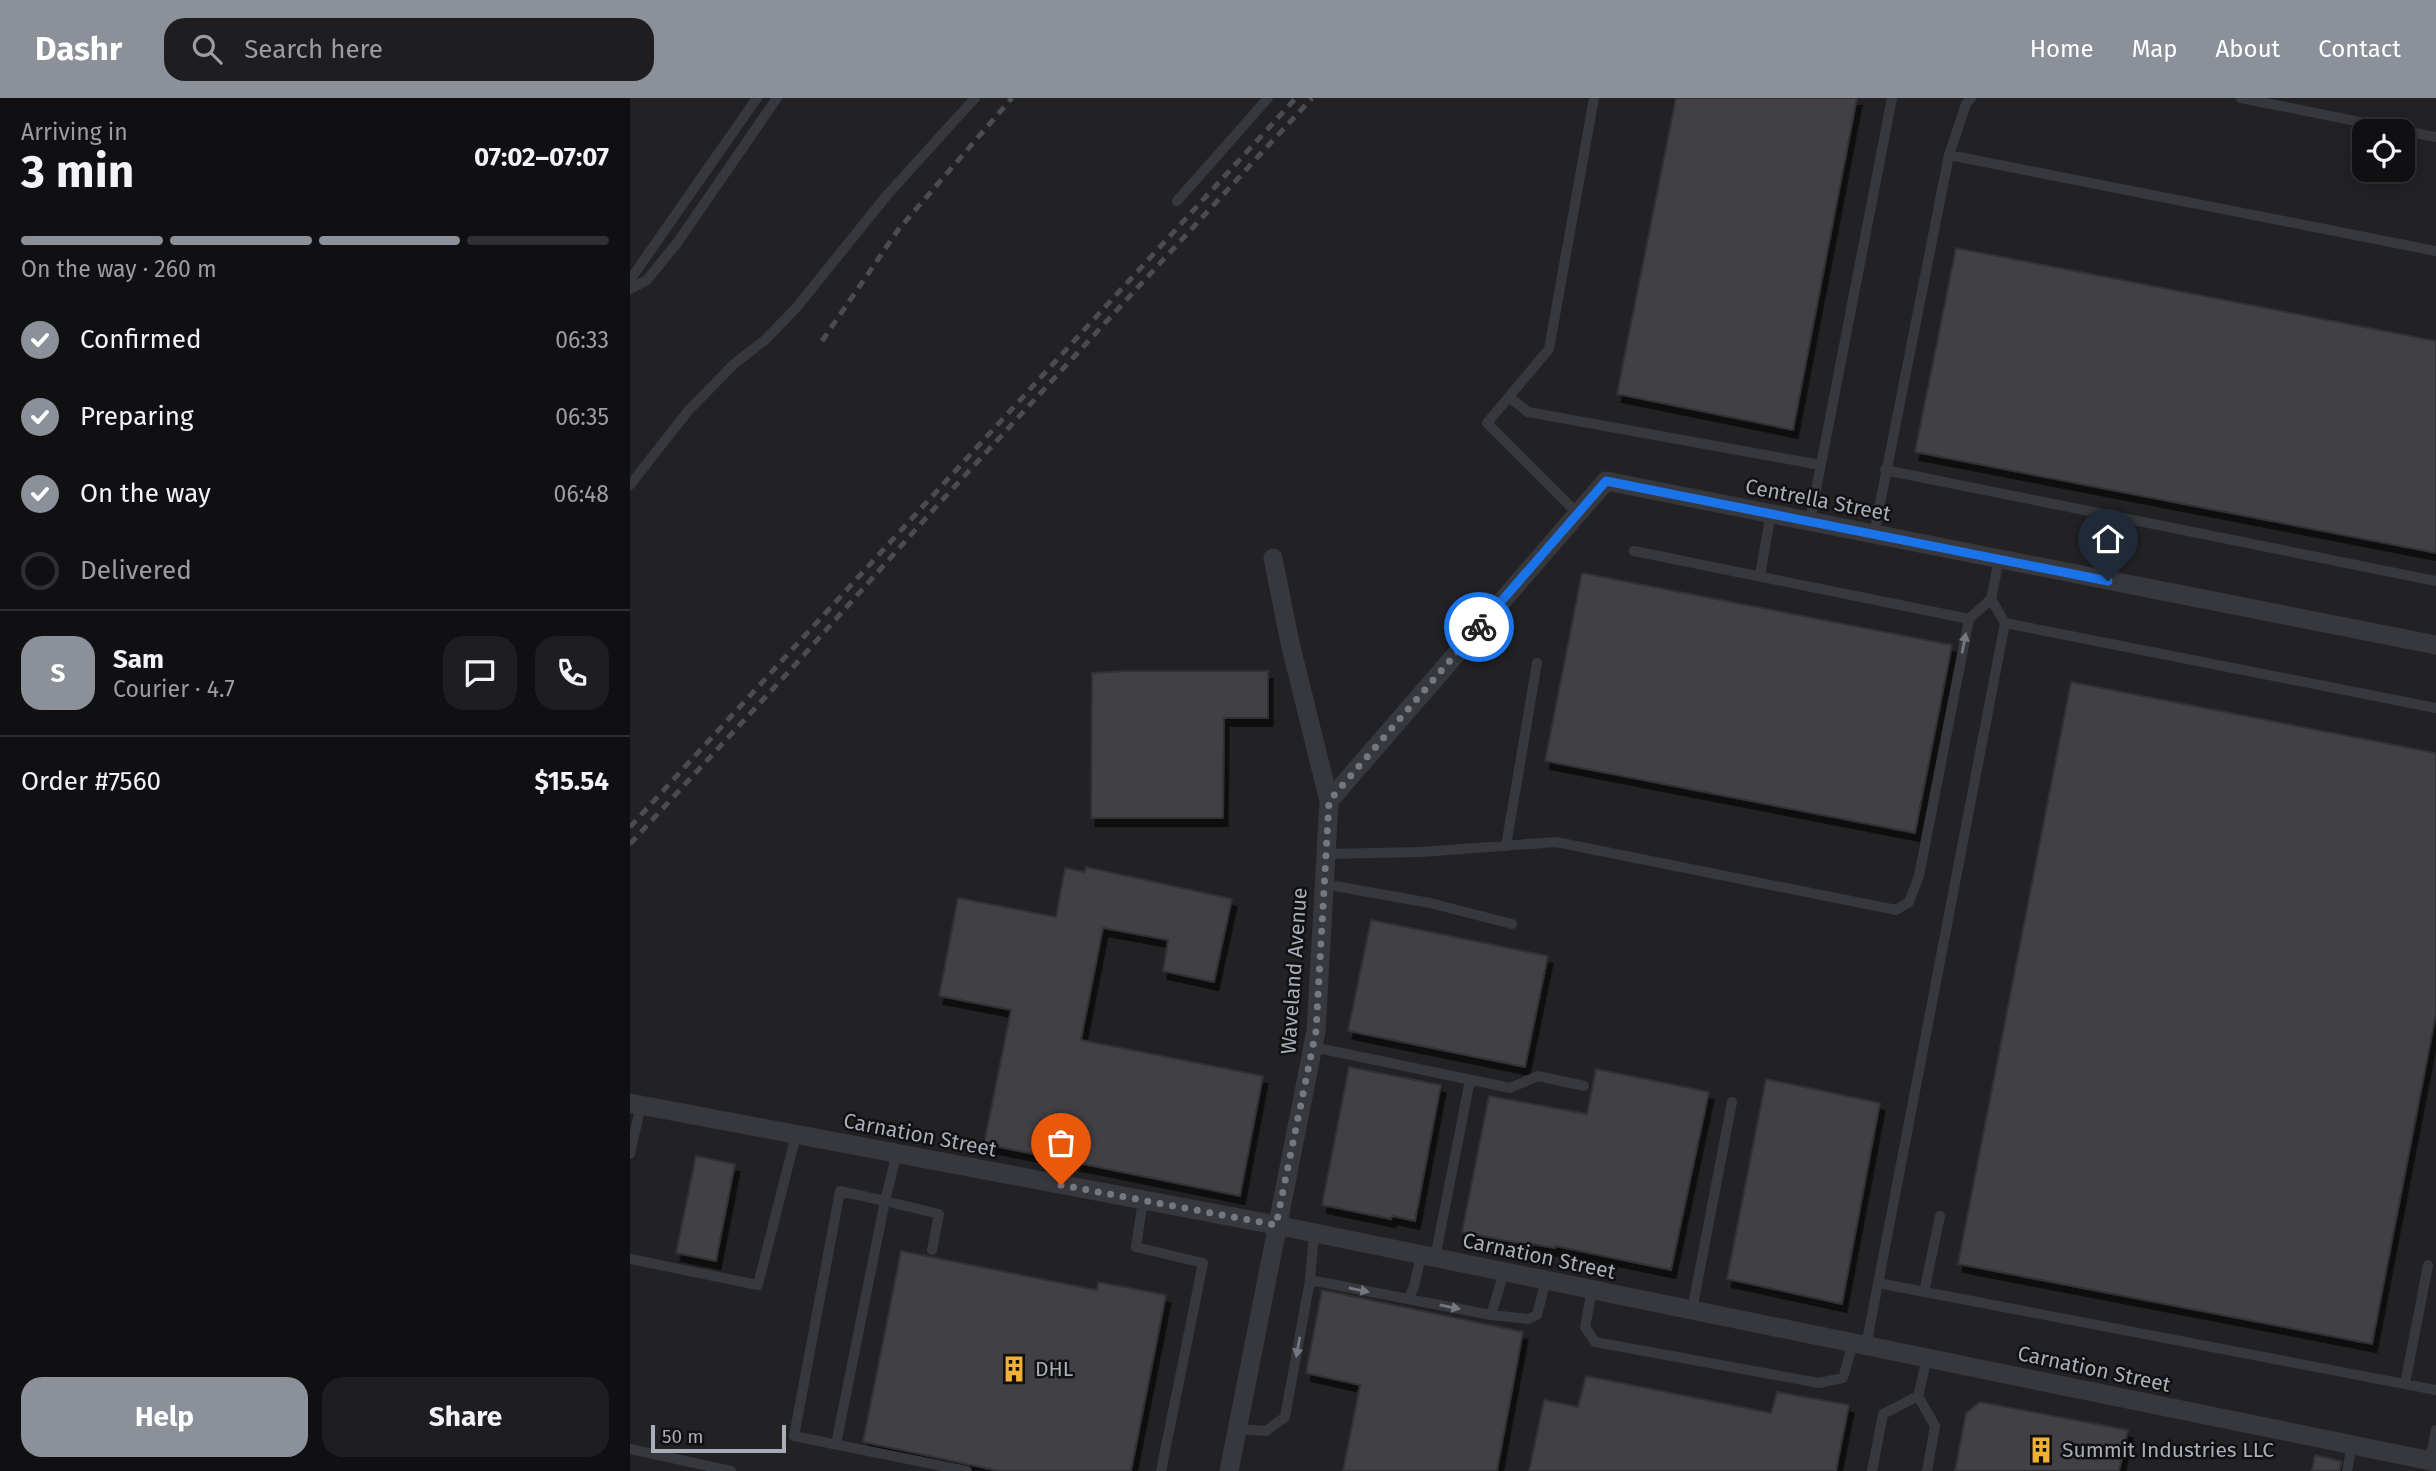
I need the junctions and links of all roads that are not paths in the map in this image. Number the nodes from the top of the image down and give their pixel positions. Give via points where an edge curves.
1 (757, 98) edge
2 (777, 98) edge
3 (975, 98) edge
4 (1268, 98) edge
5 (1594, 98) edge
6 (1892, 98) edge
7 (1971, 98) edge
8 (2241, 98) edge
9 (2436, 137) edge
10 (1949, 155) junction
11 (1177, 201) dead end
12 (2436, 251) edge
13 (630, 279) edge
14 (630, 289) edge
15 (1509, 397) junction
16 (1821, 465) junction
17 (1885, 470) junction
18 (630, 485) edge
19 (1771, 513) junction
20 (1578, 514) junction
21 (1810, 521) junction
22 (1874, 534) junction
23 (1634, 551) dead end
24 (1273, 558) dead end
25 (1999, 560) junction
26 (1760, 575) junction
27 (2436, 581) edge
28 (1992, 599) junction
29 (1969, 619) junction
30 (2005, 623) junction
31 (2436, 645) edge
32 (1537, 663) dead end
33 (2436, 708) edge
34 (1329, 801) junction
35 (1506, 846) junction
36 (1325, 854) junction
37 (1323, 883) junction
38 (1512, 924) dead end
39 (1313, 1047) junction
40 (1470, 1080) junction
41 (1584, 1086) dead end
42 (1732, 1102) dead end
43 (635, 1104) edge
44 (796, 1135) junction
45 (897, 1153) junction
46 (630, 1154) edge
47 (1143, 1200) junction
48 (885, 1201) junction
49 (1940, 1216) dead end
50 (1276, 1225) junction
51 (1314, 1233) junction
52 (932, 1250) dead end
53 (1428, 1256) junction
54 (630, 1259) edge
55 (2428, 1265) dead end
56 (1504, 1272) junction
57 (1310, 1280) junction
58 (1546, 1280) junction
59 (1878, 1283) junction
60 (1592, 1290) junction
61 (1924, 1292) junction
62 (1408, 1299) junction
63 (1692, 1310) junction
64 (1491, 1315) junction
65 (1860, 1345) junction
66 (1927, 1358) junction
67 (2405, 1384) junction
68 (2436, 1390) edge
69 (1918, 1396) junction
70 (1237, 1429) junction
71 (2436, 1430) edge
72 (836, 1444) junction
73 (2352, 1445) junction
74 (630, 1449) edge
75 (2433, 1462) edge
76 (731, 1471) edge
77 (967, 1471) edge
78 (1161, 1471) edge
79 (1229, 1471) edge
80 (1872, 1471) edge
81 (1927, 1471) edge
82 (2347, 1471) edge

1 - 13 lane
2 - 14 lane via 677,243 647,280
3 - 18 lane via 888,194 796,308 688,411
4 - 11 lane
5 - 15 lane via 1549,349
6 - 16 lane
7 - 10 lane
8 - 9 lane
10 - 12 lane
10 - 17 lane
15 - 16 lane via 1528,412
15 - 20 lane via 1487,423
16 - 21 lane
17 - 22 lane
17 - 27 lane
19 - 20 street, Centrella Street via 1606,481
19 - 21 street, Centrella Street
19 - 26 lane
20 - 34 street, Centrella Street
21 - 22 street, Centrella Street
22 - 25 street, Centrella Street
23 - 26 lane
24 - 34 street, Waveland Avenue
25 - 28 lane
25 - 31 street, Centrella Street
26 - 29 lane
28 - 29 lane
28 - 30 lane
35 -> 29 lane via 1556,842 1896,910 1909,902 1919,876
30 - 33 lane
30 - 59 lane
32 - 35 lane
34 - 36 street, Waveland Avenue
35 - 36 lane
36 - 37 street, Waveland Avenue
37 - 38 lane
37 - 39 street, Waveland Avenue
39 - 40 lane
39 - 50 street, Waveland Avenue
40 - 41 lane via 1510,1088 1538,1076
40 - 53 lane
42 - 63 lane
43 - 44 street, Carnation Street
43 - 46 lane
44 - 45 street, Carnation Street
44 - 54 lane via 758,1285
45 - 47 street, Carnation Street
45 - 48 lane
47 - 50 street, Carnation Street
47 - 78 lane via 1136,1247 1203,1263
48 - 52 lane via 939,1213
48 - 72 lane
48 - 72 lane via 840,1191 794,1436
49 - 61 lane
50 - 51 street, Carnation Street
50 - 70 street, Waveland Avenue
51 - 53 street, Carnation Street
51 - 57 lane
53 - 56 street, Carnation Street
53 - 62 lane
55 - 67 lane
56 - 58 street, Carnation Street
56 - 64 lane
57 -> 62 lane
57 -> 70 lane via 1285,1417 1266,1431
58 - 60 street, Carnation Street
58 - 64 lane via 1537,1315 1528,1319
59 - 61 lane
59 - 65 lane
60 - 63 street, Carnation Street
60 - 65 lane via 1585,1327 1595,1342 1819,1383 1843,1378
61 - 67 lane
62 -> 64 lane
63 - 65 street, Carnation Street
65 - 66 street, Carnation Street
66 - 69 lane
66 - 73 street, Carnation Street
67 - 68 lane
69 - 80 lane via 1883,1415
69 - 81 lane via 1935,1426
70 - 79 street, Waveland Avenue
71 - 75 lane
72 - 77 lane
73 - 75 street, Carnation Street
73 - 82 lane
74 - 76 lane

